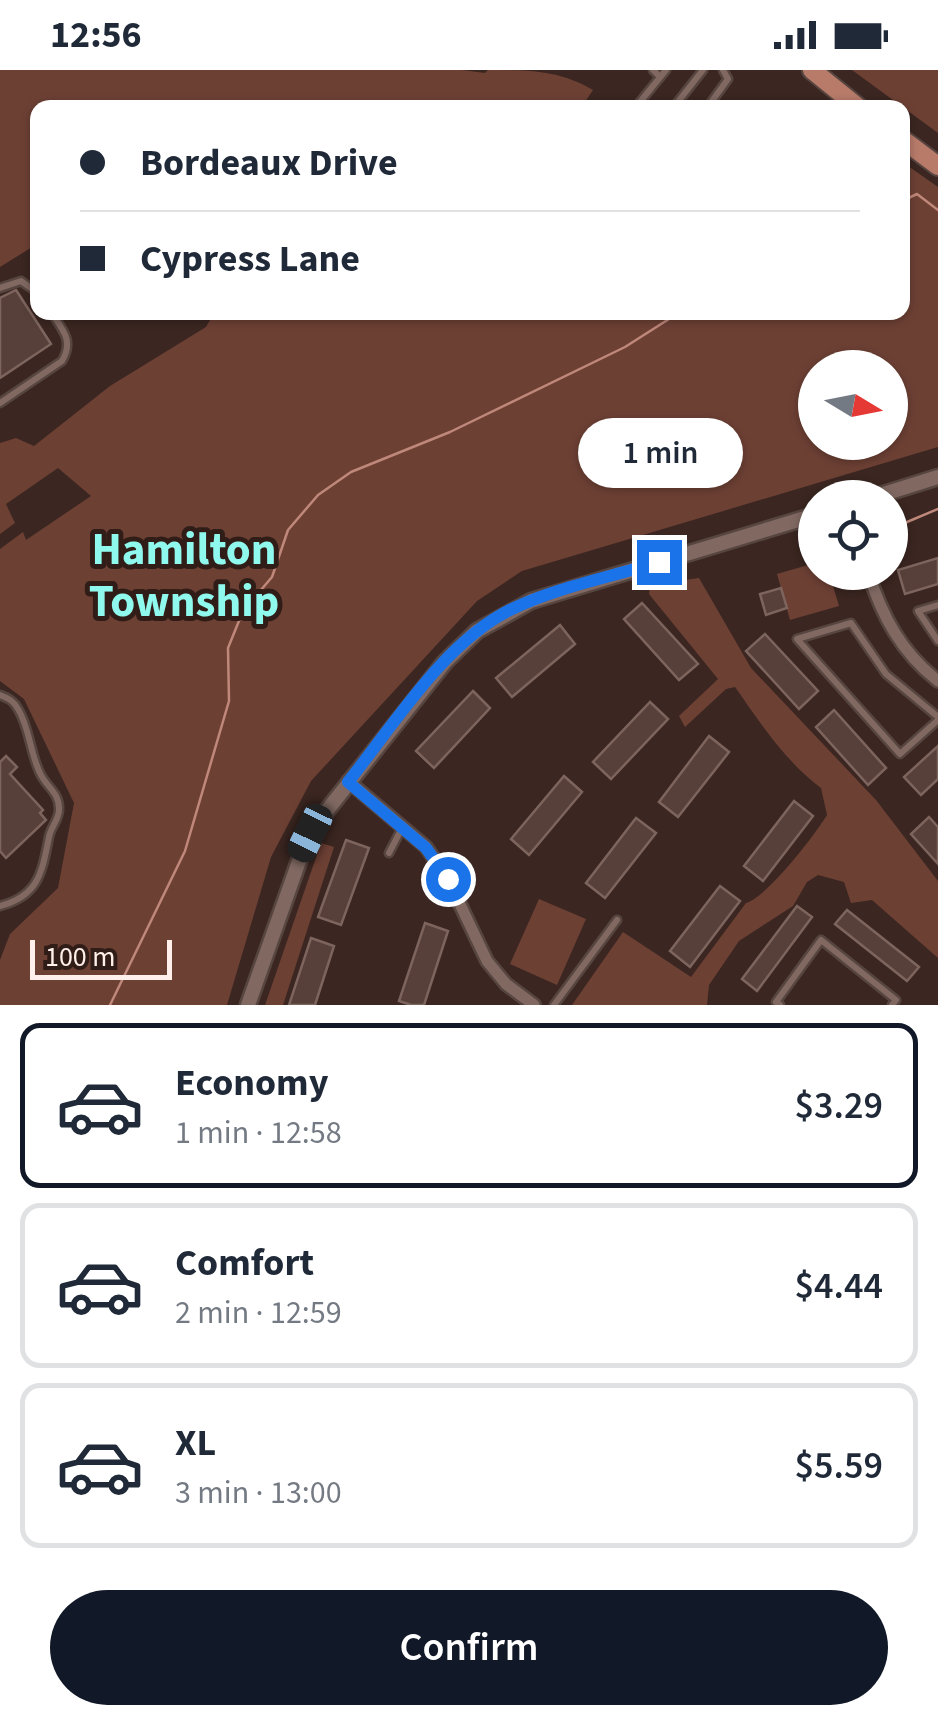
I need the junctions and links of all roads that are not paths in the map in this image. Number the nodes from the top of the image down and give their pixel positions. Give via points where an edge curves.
1 (653, 70) edge
2 (703, 70) edge
3 (723, 70) edge
4 (812, 70) edge
5 (663, 73) edge
6 (641, 100) edge
7 (679, 100) edge
8 (713, 100) edge
9 (849, 100) edge
10 (910, 146) edge
11 (938, 166) edge
12 (30, 287) edge
13 (0, 288) edge
14 (57, 320) edge
15 (0, 403) edge
16 (938, 477) edge
17 (908, 486) edge
18 (798, 519) edge
19 (875, 590) edge
20 (938, 604) edge
21 (938, 641) edge
22 (938, 680) edge
23 (0, 695) edge
24 (938, 719) edge
25 (348, 782) junction
26 (403, 827) junction
27 (389, 854) dead end
28 (0, 906) edge
29 (617, 920) dead end
30 (248, 1005) edge
31 (534, 1005) edge
32 (554, 1005) edge
33 (780, 1005) edge
34 (892, 1005) edge

1 - 5 lane
2 - 7 lane
3 - 8 lane via 728,78
4 - 9 main road
5 - 6 lane
10 - 11 main road
12 - 13 lane via 22,281
14 - 15 lane via 66,333 62,360
16 - 17 street
18 - 25 street via 531,601 494,619 445,662
19 - 22 street via 888,624
20 - 21 lane via 918,611
23 - 28 lane via 21,714 60,811 35,886
24 - 24 lane via 900,754 797,638 851,623 886,674
25 - 26 street
25 - 30 street via 299,854
26 - 27 lane
26 - 31 street via 439,864 496,974
29 - 32 lane
33 - 34 lane via 820,940 896,1000

